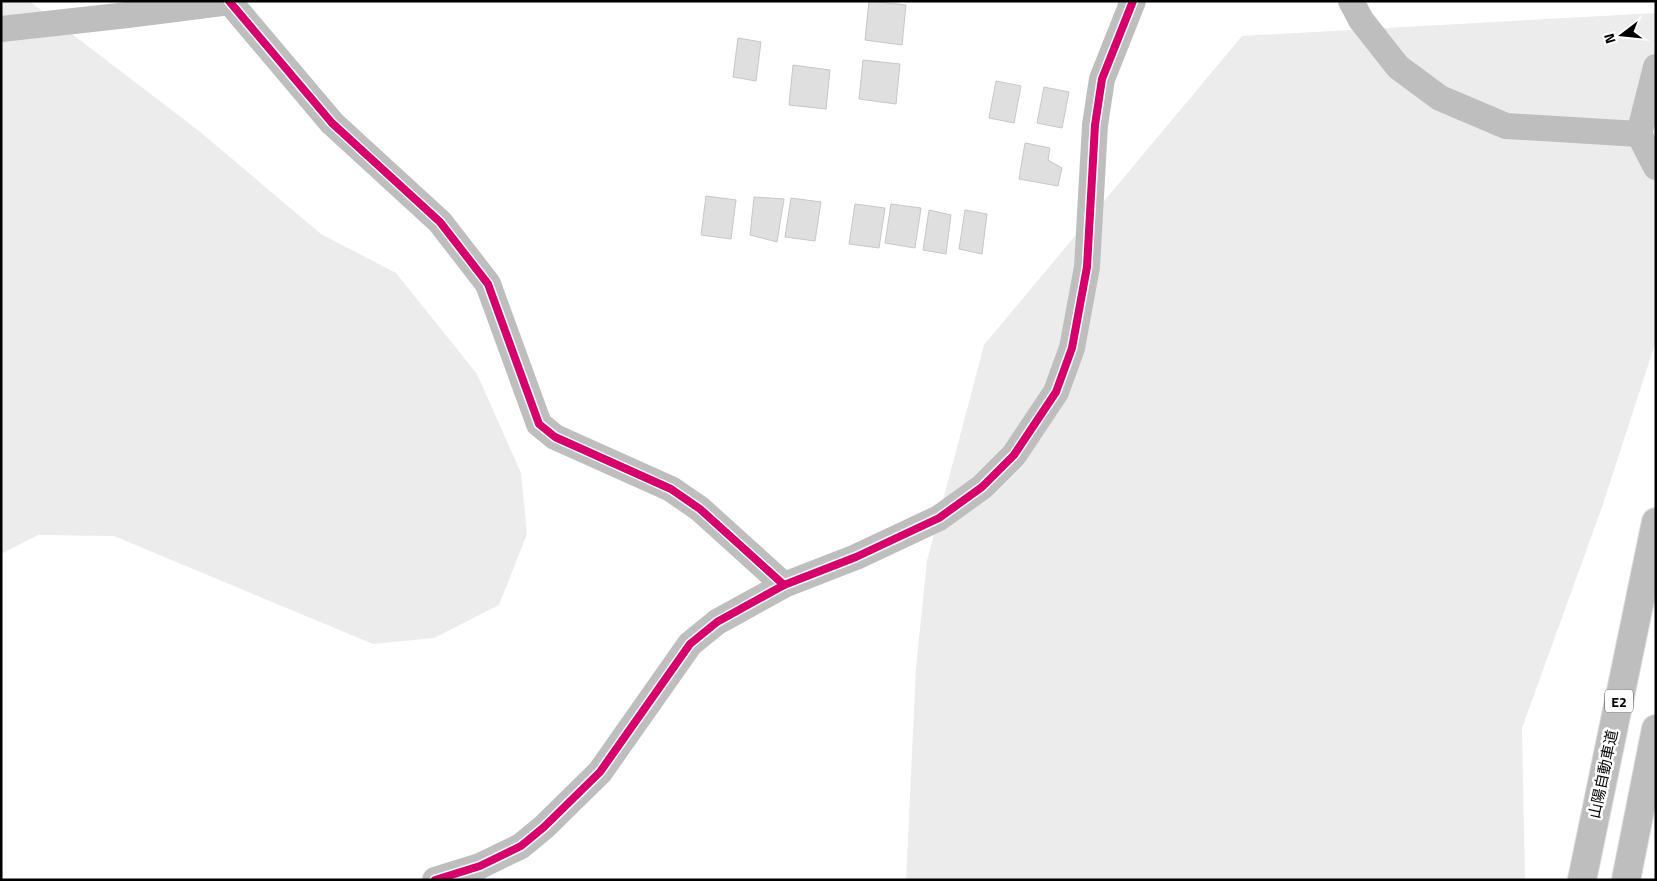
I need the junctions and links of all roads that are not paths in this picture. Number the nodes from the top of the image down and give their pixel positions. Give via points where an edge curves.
1 (1133, 1) edge
2 (1351, 1) edge
3 (230, 2) edge
4 (1, 28) edge
5 (1656, 67) edge
6 (1639, 134) junction
7 (1656, 167) edge
8 (1656, 522) edge
9 (784, 586) junction
10 (1656, 729) edge
11 (435, 880) edge
12 (1582, 880) edge
13 (1626, 880) edge

1 - 9 street via 1102,79 1095,125 1086,267 1072,348 1056,392 1014,455 975,492 939,518
2 - 6 street via 1361,20 1398,67 1440,98 1506,126
3 - 4 street
3 - 9 street via 332,123 440,222 488,284 539,424 555,437 671,489 700,509
5 - 6 street
6 - 7 street
8 - 12 highway, 山陽自動車道 / E2
9 - 11 street via 717,622 690,644 600,772 544,827 521,846 480,866
10 - 13 highway

